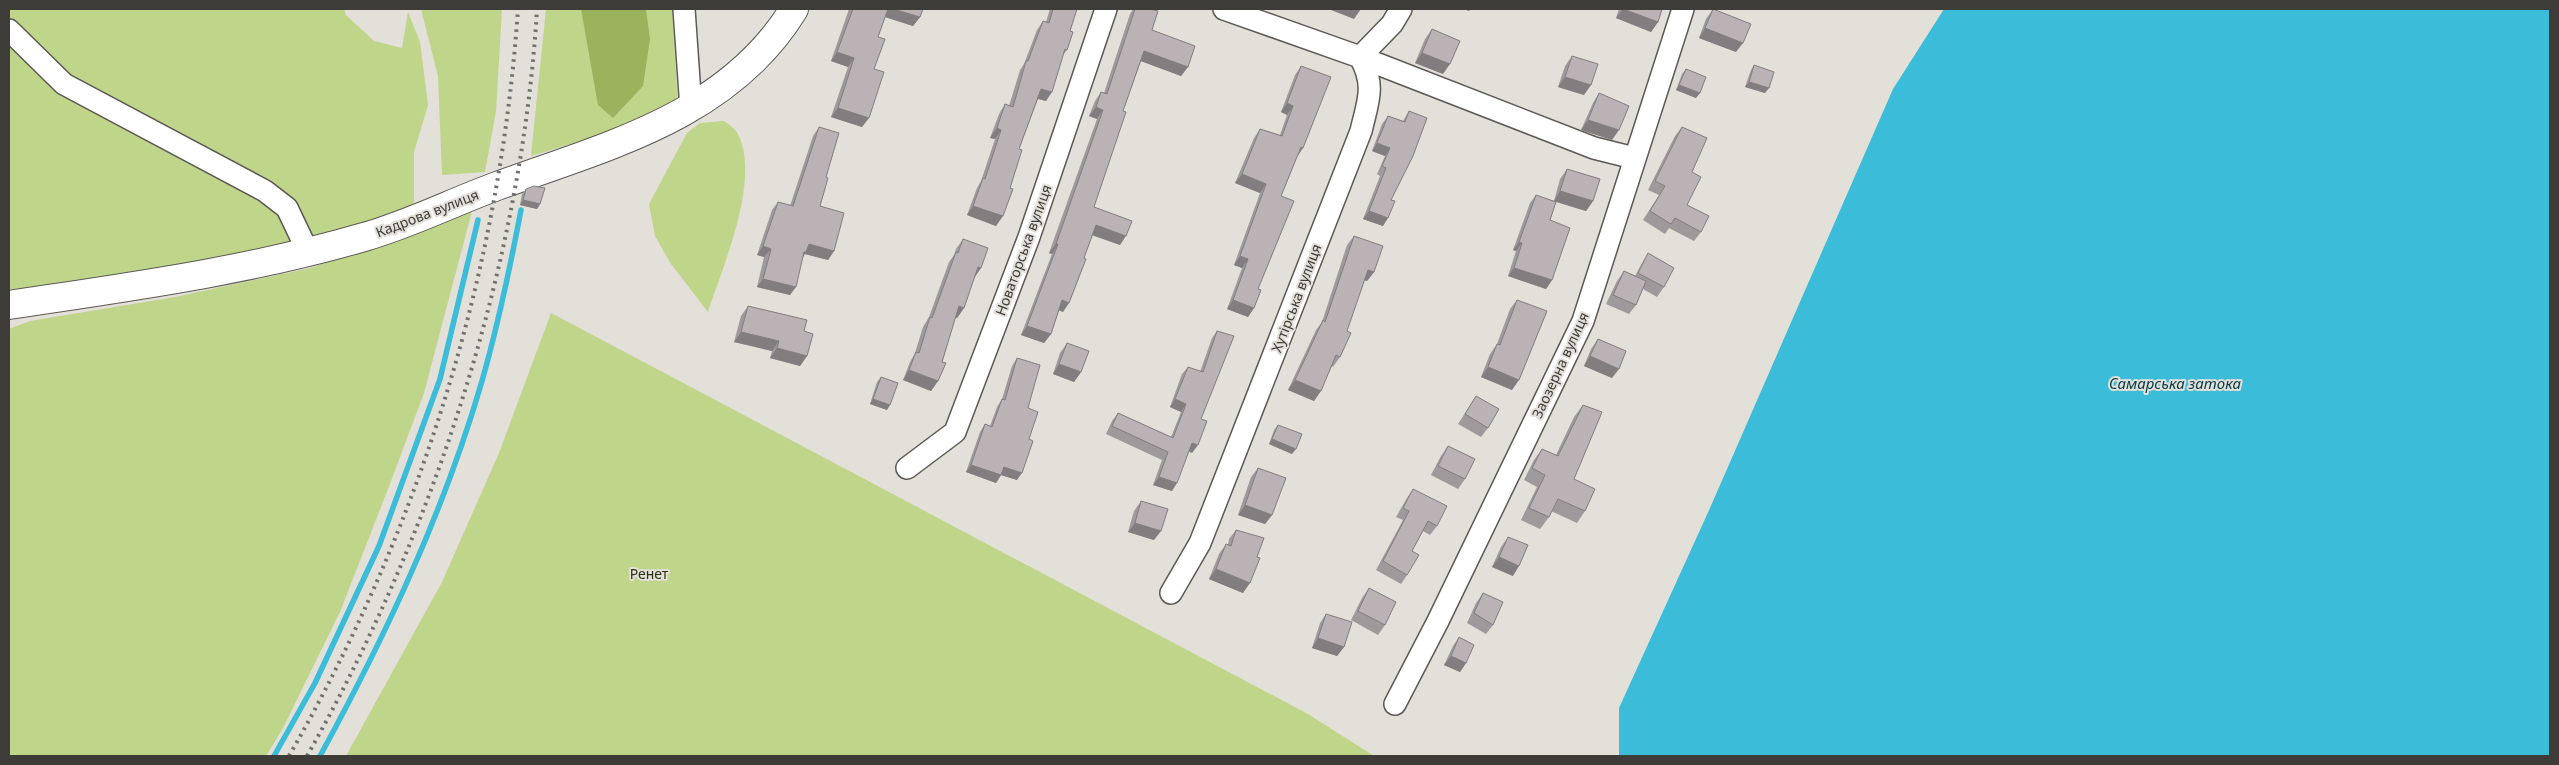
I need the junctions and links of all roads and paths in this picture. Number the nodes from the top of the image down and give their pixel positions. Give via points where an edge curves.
1 (684, 9) edge
2 (794, 9) edge
3 (1106, 9) edge
4 (1224, 9) edge
5 (1401, 9) edge
6 (1683, 9) edge
7 (9, 30) edge
8 (1360, 57) junction
9 (691, 108) junction
10 (1634, 158) junction
11 (308, 252) junction
12 (9, 304) edge
13 (907, 468) dead end
14 (1171, 594) dead end
15 (1395, 704) dead end

1 - 9 street
2 - 9 street, Кадрова вулиця via 771,41 750,62
3 - 13 street, Новаторська вулиця via 1029,237 955,432
4 - 8 street
5 - 8 street via 1392,24
6 - 10 street, Заозерна вулиця
7 - 11 street via 64,84 266,191 287,208
8 - 10 street via 1594,148
8 - 14 street, Хутірська вулиця via 1369,73 1371,90 1361,131 1200,543
9 - 11 street, Кадрова вулиця via 620,143 498,186 394,228
10 - 15 street, Заозерна вулиця via 1583,321
11 - 12 street, Кадрова вулиця via 190,278

